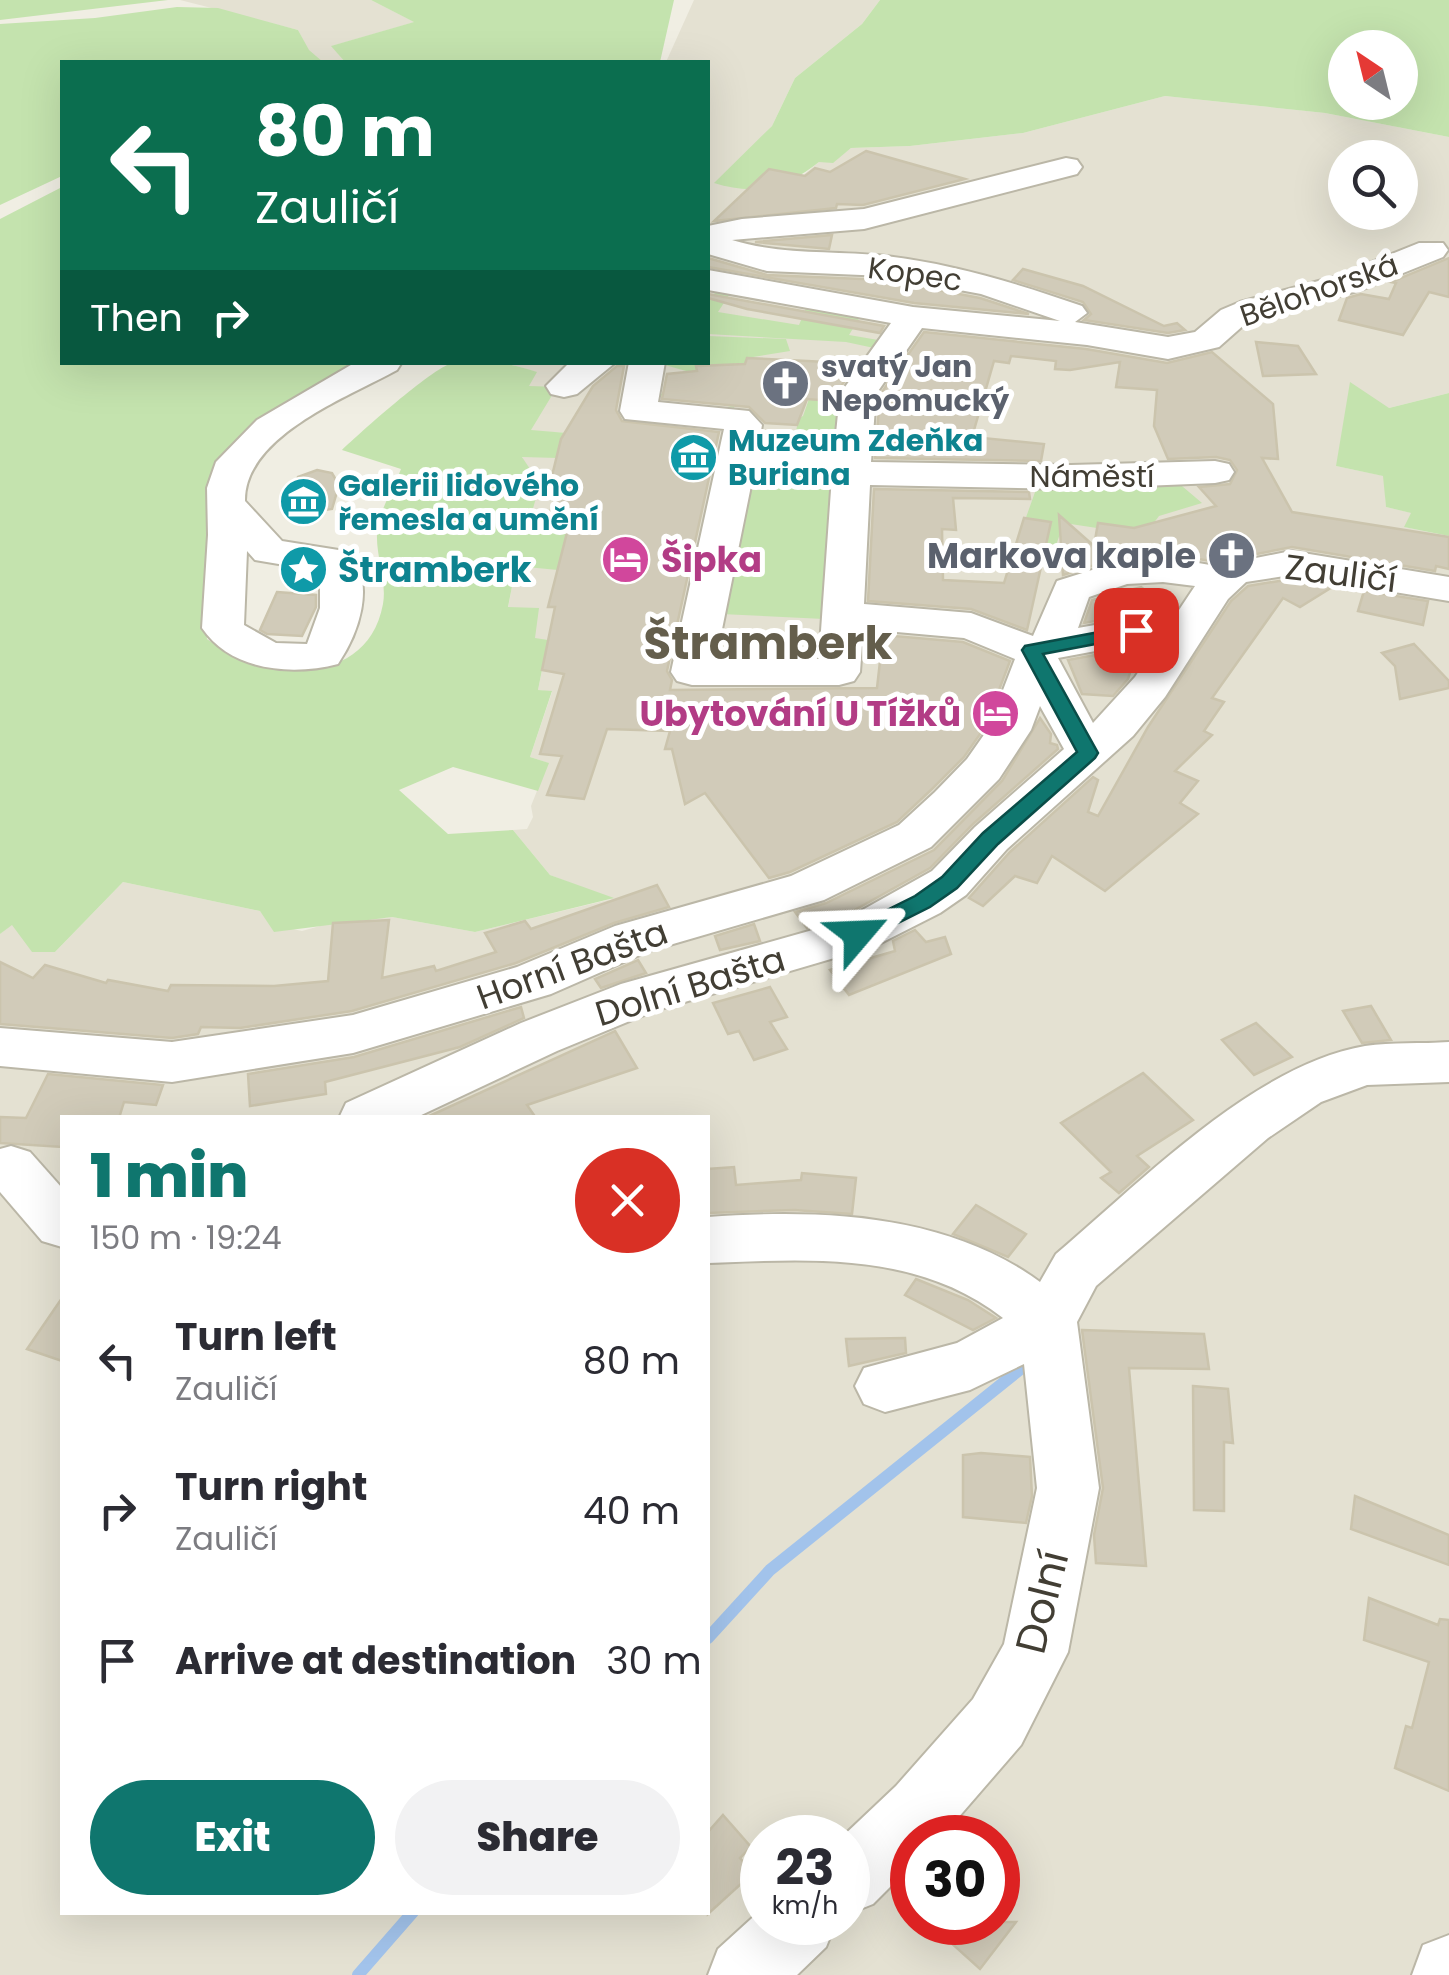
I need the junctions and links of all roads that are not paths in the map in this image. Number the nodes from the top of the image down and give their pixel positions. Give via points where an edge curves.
1 (1066, 168) dead end
2 (710, 239) edge
3 (710, 241) edge
4 (1431, 250) dead end
5 (710, 280) edge
6 (913, 317) junction
7 (1113, 338) junction
8 (1154, 348) joint
9 (379, 365) edge
10 (592, 365) edge
11 (646, 365) edge
12 (564, 386) dead end
13 (738, 458) junction
14 (851, 466) junction
15 (1215, 472) dead end
16 (226, 504) junction
17 (1221, 580) junction
18 (1447, 586) edge
19 (842, 616) junction
20 (1197, 619) junction
21 (1040, 651) junction
22 (1088, 753) junction
23 (0, 1047) edge
24 (1449, 1062) edge
25 (371, 1115) edge
26 (25, 1167) edge
27 (60, 1222) edge
28 (710, 1240) edge
29 (1048, 1320) junction
30 (885, 1386) dead end
31 (870, 1858) edge
32 (776, 1945) edge
33 (744, 1975) edge

1 - 2 street, Kopec via 848,221 729,230
3 - 7 street, Kopec via 768,261 885,266 988,285 1063,309
4 - 8 street, Bělohorská via 1349,283 1252,309 1207,340
5 - 6 street, Kopec
6 - 7 street, Kopec
6 - 14 street via 858,394
7 - 8 street, Kopec
9 - 16 street via 256,440 227,479
10 - 12 street
11 - 13 street via 638,411 736,419 743,425
13 - 14 street, Náměstí
13 - 19 street via 692,672 839,672
14 - 15 street, Náměstí via 863,473 1088,477
14 - 19 street
16 - 16 street via 223,628 232,639 274,654 323,654 344,590 338,561 270,551
17 - 18 street, Zauličí via 1291,563
17 - 20 street
17 - 21 street, Horní Bašta via 1180,568 1120,569 1071,590
19 - 21 street via 970,626
20 - 21 street
20 - 22 street via 1134,707
21 - 22 street
21 - 23 street, Horní Bašta via 1009,730 951,803 915,836 806,888 632,938 534,980 353,1034 172,1062
22 - 25 street, Dolní Bašta via 949,883 894,917 825,945 639,997
24 - 29 street via 1364,1066 1276,1104 1076,1270
26 - 27 street
28 - 29 street via 846,1240 932,1254 999,1284
29 - 30 street via 970,1365
29 - 31 street, Dolní via 1068,1488 1035,1652 997,1722
32 - 33 street

